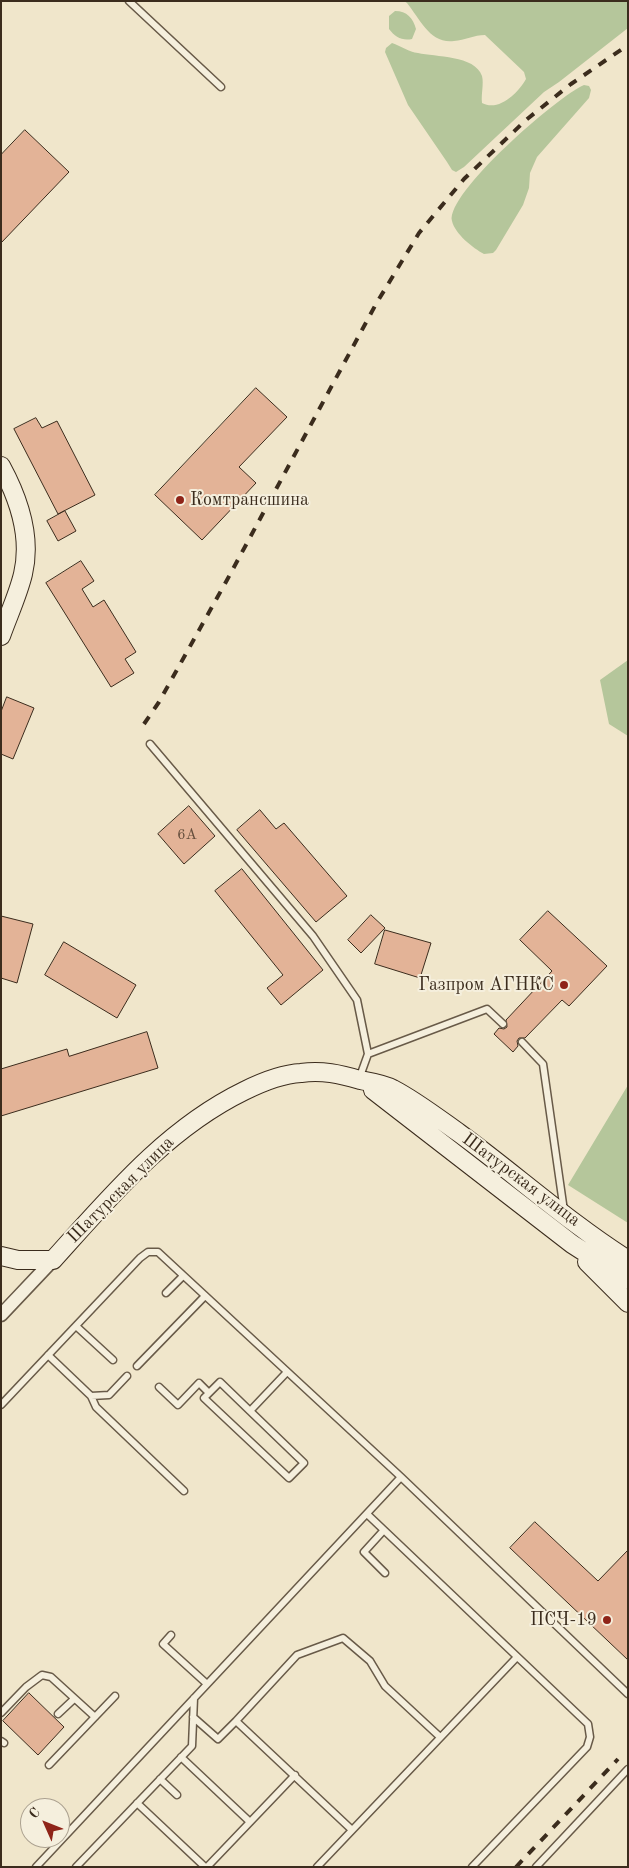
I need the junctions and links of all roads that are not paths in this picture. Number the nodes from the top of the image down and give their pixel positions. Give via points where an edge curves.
1 (130, 1) edge
2 (221, 87) dead end
3 (1, 466) edge
4 (1, 636) edge
5 (150, 744) dead end
6 (503, 1024) dead end
7 (522, 1042) dead end
8 (368, 1054) junction
9 (359, 1079) junction
10 (564, 1214) junction
11 (572, 1244) junction
12 (1, 1256) edge
13 (53, 1260) junction
14 (628, 1260) edge
15 (183, 1276) junction
16 (628, 1280) edge
17 (166, 1293) dead end
18 (205, 1296) junction
19 (628, 1303) edge
20 (2, 1313) edge
21 (76, 1326) junction
22 (48, 1356) junction
23 (113, 1360) dead end
24 (137, 1366) dead end
25 (287, 1372) junction
26 (127, 1376) dead end
27 (159, 1387) dead end
28 (209, 1393) junction
29 (91, 1396) junction
30 (1, 1405) edge
31 (250, 1411) junction
32 (401, 1477) junction
33 (184, 1491) dead end
34 (367, 1514) junction
35 (384, 1530) junction
36 (385, 1573) dead end
37 (171, 1635) dead end
38 (517, 1657) junction
39 (207, 1684) junction
40 (628, 1694) edge
41 (115, 1696) dead end
42 (194, 1698) junction
43 (74, 1699) junction
44 (1, 1713) edge
45 (58, 1714) dead end
46 (193, 1717) junction
47 (95, 1718) junction
48 (236, 1721) junction
49 (440, 1738) junction
50 (181, 1757) junction
51 (50, 1765) dead end
52 (628, 1769) edge
53 (294, 1775) junction
54 (160, 1779) junction
55 (177, 1795) dead end
56 (137, 1803) junction
57 (250, 1822) junction
58 (352, 1830) junction
59 (36, 1867) edge
60 (76, 1867) edge
61 (206, 1867) edge
62 (318, 1867) edge
63 (472, 1867) edge
64 (536, 1867) edge

1 - 2 lane
3 - 4 main road via 25,523 27,549 23,574
5 - 8 lane via 313,936 356,1000
6 - 8 lane via 487,1008
7 - 10 lane via 543,1064
8 - 9 lane
9 - 10 main road, Шатурская улица via 392,1088 439,1118
9 - 11 main road, Шатурская улица
9 - 13 main road, Шатурская улица via 321,1072 280,1076 224,1101 155,1153 121,1185
10 - 14 main road, Шатурская улица
11 - 16 main road
11 - 19 main road
12 - 13 main road via 18,1260
13 - 20 street, Шатурская улица
15 - 17 lane
15 - 18 lane
15 - 21 lane via 158,1252 148,1252
18 - 24 lane
18 - 25 lane
21 - 22 lane
21 - 23 lane
22 - 29 lane
22 - 30 lane
25 - 31 lane
25 - 32 lane
26 - 29 lane via 109,1395
27 - 28 lane via 178,1405 199,1383
28 - 31 lane via 220,1382
28 - 31 lane via 204,1398 289,1478 304,1463
29 - 33 lane via 96,1407
32 - 34 lane
32 - 40 lane
34 - 35 lane
34 - 39 lane
35 - 36 lane via 364,1552
35 - 38 lane
37 - 39 lane via 163,1644
38 - 49 lane
38 - 63 lane via 588,1724 590,1736 587,1747
39 - 42 lane
41 - 47 lane
42 - 46 lane
42 - 59 lane
43 - 44 lane via 51,1677 42,1676 26,1687
43 - 45 lane
43 - 47 lane
46 - 48 lane via 218,1739
46 - 50 lane via 192,1746
47 - 51 lane
48 - 49 lane via 296,1655 343,1638 370,1660 385,1686
48 - 53 lane
49 - 58 lane
50 - 54 lane
50 - 57 lane
52 - 64 lane
53 - 57 lane
53 - 58 lane
54 - 55 lane
54 - 56 lane
56 - 60 lane
56 - 61 lane
57 - 61 lane
58 - 62 lane

